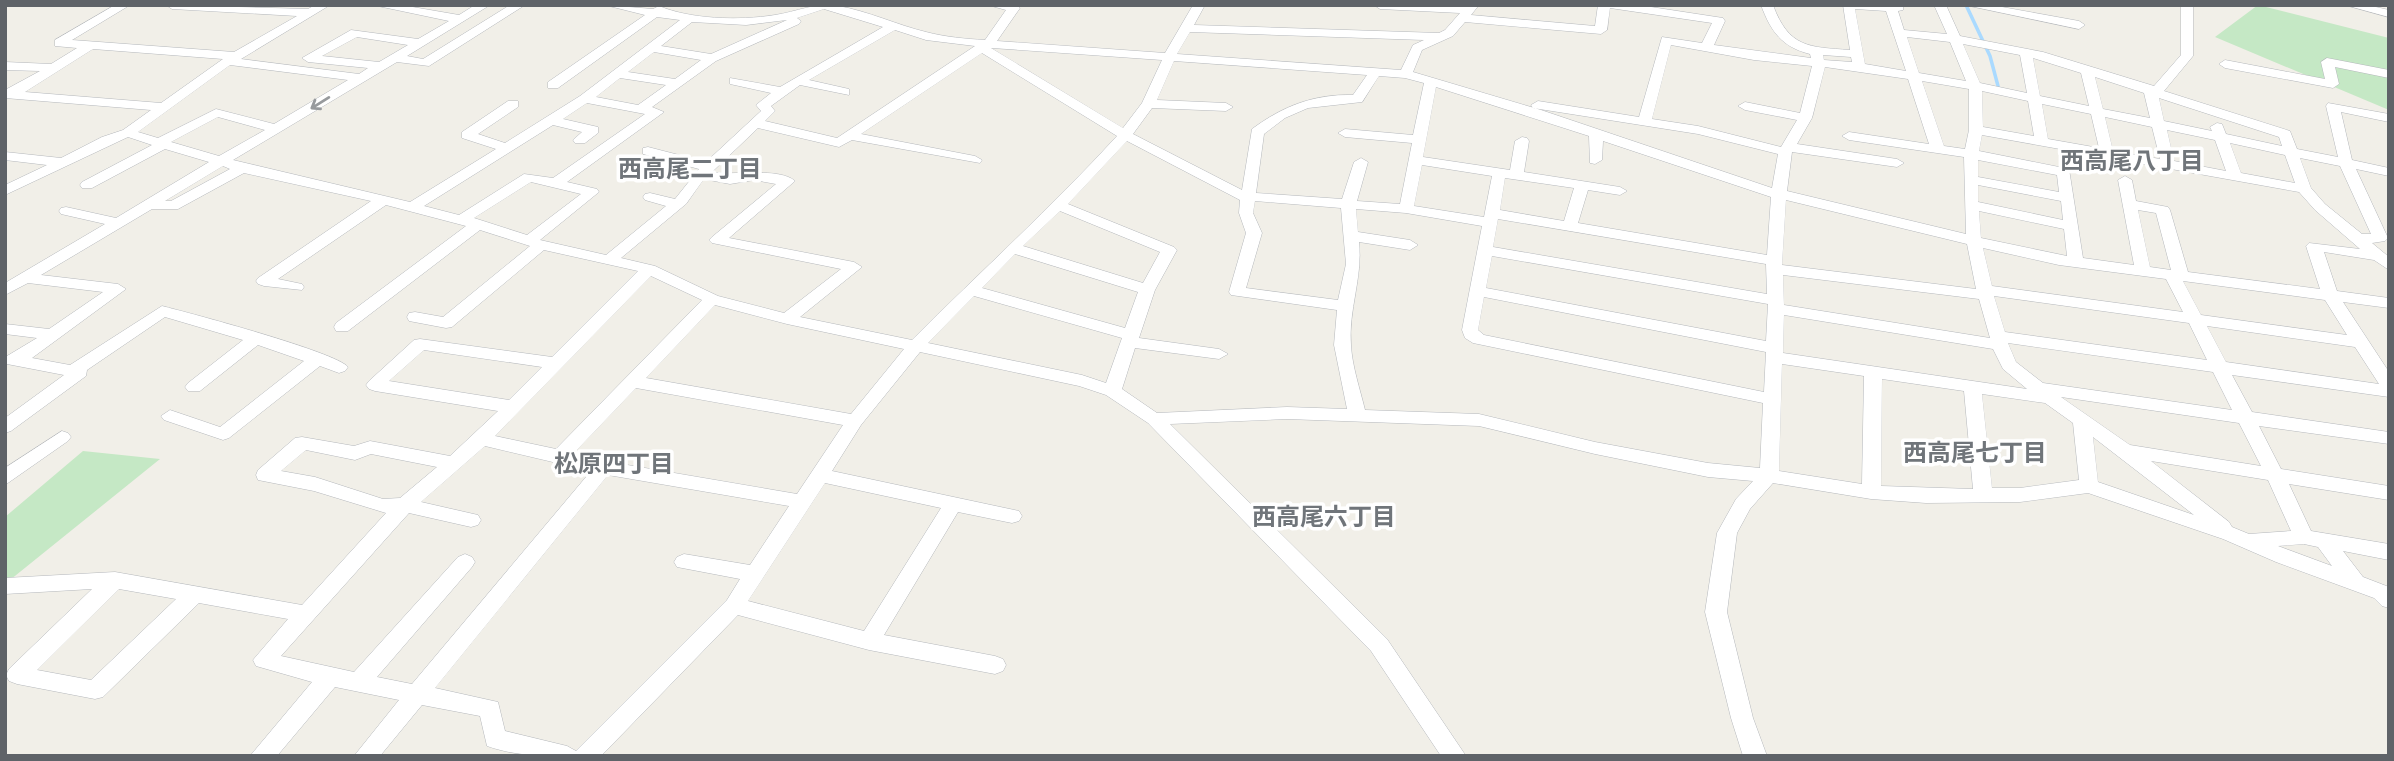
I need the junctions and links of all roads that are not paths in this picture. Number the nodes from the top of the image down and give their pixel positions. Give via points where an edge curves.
1 (124, 5) edge
2 (172, 5) edge
3 (324, 5) edge
4 (379, 5) edge
5 (484, 5) edge
6 (520, 5) edge
7 (611, 5) edge
8 (667, 5) edge
9 (824, 5) edge
10 (994, 5) edge
11 (1199, 5) edge
12 (1380, 5) edge
13 (1604, 5) edge
14 (1613, 5) edge
15 (1767, 5) edge
16 (1850, 5) edge
17 (1940, 5) edge
18 (1971, 5) edge
19 (2060, 5) edge
20 (2171, 5) edge
21 (2351, 5) edge
22 (1894, 7) edge
23 (2186, 7) edge
24 (846, 9) edge
25 (1469, 11) edge
26 (311, 13) junction
27 (655, 13) junction
28 (2389, 14) edge
29 (802, 16) junction
30 (690, 18) junction
31 (461, 19) junction
32 (2059, 22) junction
33 (2079, 25) dead end
34 (892, 27) junction
35 (1186, 28) junction
36 (1899, 33) junction
37 (1440, 37) junction
38 (1955, 39) junction
39 (419, 43) junction
40 (91, 45) junction
41 (982, 45) junction
42 (1707, 46) junction
43 (651, 48) junction
44 (2026, 52) junction
45 (1169, 57) junction
46 (1818, 57) junction
47 (233, 58) junction
48 (394, 58) junction
49 (712, 58) junction
50 (1859, 61) junction
51 (2225, 64) dead end
52 (5, 66) edge
53 (380, 66) junction
54 (53, 68) junction
55 (2087, 70) junction
56 (1375, 72) junction
57 (617, 74) junction
58 (1406, 74) junction
59 (2389, 74) edge
60 (1913, 76) junction
61 (360, 78) junction
62 (1431, 80) junction
63 (735, 81) dead end
64 (798, 81) junction
65 (678, 83) junction
66 (553, 85) dead end
67 (1975, 86) junction
68 (2153, 90) junction
69 (783, 92) junction
70 (844, 92) dead end
71 (8, 94) edge
72 (1476, 94) junction
73 (2035, 98) junction
74 (585, 99) junction
75 (513, 104) dead end
76 (1148, 104) junction
77 (1745, 106) dead end
78 (164, 107) junction
79 (1226, 107) dead end
80 (641, 109) junction
81 (2095, 110) junction
82 (2214, 110) junction
83 (1805, 118) junction
84 (2389, 118) edge
85 (551, 120) junction
86 (1644, 122) junction
87 (2157, 122) junction
88 (755, 123) junction
89 (278, 128) junction
90 (1976, 130) junction
91 (128, 133) junction
92 (1345, 133) dead end
93 (1596, 134) junction
94 (1125, 135) junction
95 (2219, 135) junction
96 (850, 136) junction
97 (1849, 136) dead end
98 (580, 140) dead end
99 (1420, 140) junction
100 (1522, 141) dead end
101 (2042, 141) junction
102 (162, 143) junction
103 (507, 148) junction
104 (1787, 149) junction
105 (1938, 149) junction
106 (648, 151) dead end
107 (2289, 152) junction
108 (2106, 153) junction
109 (1971, 154) junction
110 (5, 156) edge
111 (975, 160) dead end
112 (1416, 160) junction
113 (1595, 160) dead end
114 (61, 162) junction
115 (222, 162) junction
116 (1361, 162) dead end
117 (1897, 163) dead end
118 (2346, 163) junction
119 (2168, 164) junction
120 (242, 167) junction
121 (705, 170) junction
122 (2389, 172) edge
123 (1499, 173) junction
124 (1516, 175) junction
125 (2235, 177) junction
126 (1973, 180) junction
127 (2124, 180) dead end
128 (556, 183) junction
129 (87, 185) dead end
130 (1582, 185) junction
131 (7, 188) edge
132 (2304, 189) junction
133 (1620, 191) dead end
134 (1779, 193) junction
135 (650, 197) dead end
136 (1249, 197) junction
137 (2067, 198) junction
138 (382, 201) junction
139 (150, 204) junction
140 (677, 204) junction
141 (2129, 204) junction
142 (1058, 205) junction
143 (1348, 205) junction
144 (1971, 205) junction
145 (411, 208) junction
146 (1406, 209) junction
147 (65, 211) dead end
148 (1490, 217) junction
149 (461, 220) junction
150 (118, 223) junction
151 (478, 225) junction
152 (1570, 225) junction
153 (2071, 226) junction
154 (2383, 233) edge
155 (1352, 236) junction
156 (2358, 239) junction
157 (1974, 241) junction
158 (535, 243) junction
159 (1410, 245) dead end
160 (1012, 248) junction
161 (1483, 250) junction
162 (611, 259) junction
163 (2384, 260) edge
164 (2076, 262) junction
165 (1774, 265) junction
166 (649, 269) junction
167 (2143, 271) junction
168 (2177, 275) junction
169 (26, 278) junction
170 (296, 287) dead end
171 (5, 290) edge
172 (970, 290) junction
173 (1147, 290) junction
174 (1476, 292) junction
175 (1986, 293) junction
176 (2330, 295) junction
177 (712, 299) junction
178 (2389, 303) edge
179 (1775, 305) junction
180 (1345, 306) junction
181 (415, 317) dead end
182 (787, 319) junction
183 (2198, 320) junction
184 (342, 327) dead end
185 (5, 329) edge
186 (53, 335) junction
187 (256, 338) junction
188 (1129, 338) junction
189 (1999, 340) junction
190 (2360, 342) junction
191 (917, 345) junction
192 (1773, 353) junction
193 (1219, 354) dead end
194 (9, 359) edge
195 (318, 359) junction
196 (554, 363) junction
197 (339, 367) dead end
198 (2221, 368) junction
199 (73, 371) junction
200 (1873, 372) junction
201 (632, 381) junction
202 (194, 387) dead end
203 (1972, 387) junction
204 (2389, 389) edge
205 (1112, 391) junction
206 (2043, 393) junction
207 (1770, 399) junction
208 (514, 407) junction
209 (1357, 415) junction
210 (170, 416) dead end
211 (2247, 418) junction
212 (1154, 419) junction
213 (855, 421) junction
214 (2082, 421) junction
215 (5, 427) edge
216 (62, 437) dead end
217 (2389, 438) edge
218 (481, 439) junction
219 (2124, 450) junction
220 (560, 456) junction
221 (452, 463) junction
222 (604, 468) junction
223 (821, 475) junction
224 (2275, 475) junction
225 (1769, 476) junction
226 (5, 478) edge
227 (2089, 486) junction
228 (1871, 492) junction
229 (2389, 493) edge
230 (1983, 495) junction
231 (804, 502) junction
232 (953, 504) junction
233 (405, 505) junction
234 (1012, 516) dead end
235 (471, 520) dead end
236 (2304, 537) junction
237 (2238, 538) junction
238 (2325, 542) junction
239 (2389, 552) edge
240 (465, 562) dead end
241 (684, 562) dead end
242 (755, 575) junction
243 (115, 580) junction
244 (2355, 582) junction
245 (5, 586) edge
246 (196, 593) junction
247 (2389, 600) edge
248 (734, 606) junction
249 (307, 614) junction
250 (869, 641) junction
251 (995, 665) dead end
252 (329, 678) junction
253 (359, 682) junction
254 (418, 694) junction
255 (262, 756) edge
256 (366, 756) edge
257 (567, 756) edge
258 (586, 756) edge
259 (1454, 756) edge
260 (1755, 756) edge

1 - 40 street via 59,43
2 - 26 street
3 - 26 street
4 - 31 street
5 - 31 street
6 - 48 street via 425,63
7 - 27 street
8 - 27 street
9 - 24 street
9 - 29 street
10 - 41 street via 1014,8
11 - 35 street
12 - 25 street
13 - 25 street via 1601,30
14 - 42 street via 1719,21
15 - 46 street via 1776,30 1787,42
16 - 22 street
16 - 50 street
17 - 38 street
18 - 32 street
19 - 32 street
20 - 23 street
21 - 28 street
22 - 36 street
23 - 68 street via 2187,56
24 - 34 street
25 - 37 street
26 - 47 street
27 - 30 street
27 - 66 street
29 - 30 street via 731,21
29 - 49 street
30 - 43 street
31 - 39 street
32 - 33 street
34 - 41 street
34 - 64 street
35 - 37 street
35 - 45 street
36 - 38 street
36 - 60 street
37 - 58 street via 1417,48
38 - 44 street
38 - 67 street
39 - 48 street
39 - 53 street via 355,33 308,58
40 - 47 street
40 - 54 street
41 - 45 street
41 - 94 street
41 - 96 street
42 - 46 street via 1754,57
42 - 86 street via 1666,40
43 - 49 street
43 - 57 street
44 - 55 street
44 - 73 street
45 - 56 street
45 - 76 street
46 - 50 street
46 - 83 street
47 - 61 street
47 - 78 street
48 - 53 street
49 - 65 street
50 - 60 street
51 - 59 street via 2333,84 2327,62
52 - 54 street
53 - 61 street
54 - 71 street
55 - 68 street
55 - 81 street
56 - 58 street
56 - 136 street via 1357,99 1328,98 1291,108 1257,132
57 - 65 street
57 - 74 street
58 - 62 street
60 - 67 street
60 - 105 street
61 -> 89 street
62 - 72 street
62 - 99 street
63 - 69 street
64 - 69 street
64 - 70 street
65 - 80 street
67 - 73 street
67 - 90 street
68 - 82 street
68 - 87 street
69 - 88 street via 763,106 768,111
71 - 78 street
72 - 86 street
72 - 93 street
73 - 81 street
73 - 101 street
74 - 80 street
74 - 85 street
75 - 103 street via 467,135
76 - 79 street
76 - 94 street
77 - 83 street
78 - 91 street
80 - 128 street via 657,112
81 - 87 street
81 - 108 street
82 - 95 street
82 - 107 street via 2285,134
83 - 104 street
84 - 118 street via 2333,106
85 - 98 street via 593,130
85 - 103 street
86 - 104 street
87 - 95 street
87 - 119 street
88 - 96 street via 839,143
88 - 121 street
89 - 102 street via 216,113
89 - 115 street
90 - 101 street
90 - 109 street
91 - 102 street
91 - 114 street
92 - 99 street
93 - 113 street
93 - 134 street
94 - 136 street
94 - 142 street
95 - 107 street
95 - 125 street
96 - 111 street
97 - 105 street
99 - 112 street
100 - 124 street
101 - 108 street
102 - 115 street
102 - 129 street
103 - 145 street
104 - 117 street
104 - 134 street
105 - 109 street
106 - 121 street
107 - 118 street
107 - 132 street
108 - 119 street
109 - 126 street
109 - 137 street via 2064,172
110 - 114 street
112 - 123 street
112 - 146 street
114 - 131 street
115 - 120 street
115 - 139 street
116 - 143 street
118 - 122 street
118 - 154 street
119 - 125 street
120 - 138 street
120 - 139 street via 173,206
121 - 140 street
121 - 182 street via 730,180 754,176 788,181 717,240 854,267
123 - 124 street
123 - 148 street
124 - 130 street
125 - 132 street
126 - 137 street
126 - 144 street
127 - 141 street
128 - 149 street via 530,177
128 - 158 street via 592,192
130 - 133 street
130 - 152 street
132 - 156 street
134 - 157 street
134 - 165 street
135 - 140 street
136 - 143 street
136 - 180 street via 1246,214 1254,233 1237,292
137 - 153 street
138 - 145 street
138 - 170 street via 264,281
139 - 150 street
140 - 162 street
141 - 167 street
141 - 168 street via 2163,211
142 - 160 street
142 - 173 street via 1169,250
143 - 146 street
143 - 155 street
144 - 153 street
144 - 157 street
145 - 149 street
146 - 148 street
147 - 150 street
148 - 152 street
148 - 161 street
149 - 151 street
150 - 169 street
151 - 158 street
151 - 184 street
152 - 165 street
153 - 164 street
154 - 156 street via 2380,238
155 - 159 street
155 - 180 street via 1354,264
156 - 163 street
157 - 164 street
157 - 175 street
158 - 162 street
158 - 181 street via 446,323
160 - 172 street
160 - 173 street
161 - 174 street
161 - 179 street
162 - 166 street
163 - 176 street via 2314,246
164 - 167 street
165 - 175 street
165 - 179 street
166 - 177 street
166 - 196 street
167 - 168 street
168 - 176 street
168 - 183 street
169 - 171 street
169 - 186 street via 118,289
172 - 188 street
172 - 191 street
173 - 188 street
174 - 192 street
174 - 207 street via 1470,330 1479,339
175 - 183 street
175 - 189 street
176 - 178 street
176 - 190 street
177 - 182 street
177 - 201 street
179 - 189 street
179 - 192 street
180 - 209 street via 1342,345
182 - 191 street
183 - 190 street
183 - 198 street
185 - 186 street
186 - 194 street
187 - 195 street
187 - 199 street via 162,311
187 - 202 street
188 - 193 street
188 - 205 street
189 - 198 street
189 - 206 street via 2009,365
190 - 204 street
191 - 205 street
191 - 213 street
192 - 200 street
192 - 207 street
194 - 199 street
195 - 197 street
195 - 210 street via 223,434
196 - 208 street
196 - 208 street via 420,344 376,385
198 - 204 street
198 - 211 street
199 - 215 street via 80,372
200 - 203 street
200 - 228 street
201 - 213 street
201 - 220 street
203 - 206 street
203 - 230 street
205 - 212 street
206 - 211 street
206 - 214 street
207 - 225 street
208 - 218 street
209 - 212 street via 1212,414
209 - 225 street via 1479,420 1696,468
211 - 217 street
211 - 224 street
212 - 259 street via 1379,645
213 - 223 street
214 - 219 street
214 - 227 street
216 - 226 street
218 - 220 street
218 - 221 street
219 - 224 street
219 - 237 street
220 - 222 street
221 - 233 street
221 - 233 street via 370,447 355,453 302,443 264,475 315,484 383,506
222 - 231 street
222 - 254 street
223 - 231 street
223 - 232 street
224 - 229 street
224 - 236 street
225 - 228 street
225 - 260 street via 1743,504 1727,533 1716,611
227 - 230 street
227 - 237 street
228 - 230 street
231 - 242 street
232 - 234 street
232 - 250 street
233 - 235 street
233 - 249 street
236 - 237 street
236 - 238 street
237 - 244 street
238 - 239 street
238 - 244 street
240 - 253 street
241 - 242 street
242 - 248 street
243 - 245 street
243 - 246 street
243 - 246 street via 17,675 95,690
244 - 247 street
246 - 249 street
248 - 250 street
248 - 258 street
249 - 252 street via 264,660
250 - 251 street
252 - 253 street
252 - 255 street
253 - 254 street
254 - 256 street
254 - 257 street via 490,709 495,739

